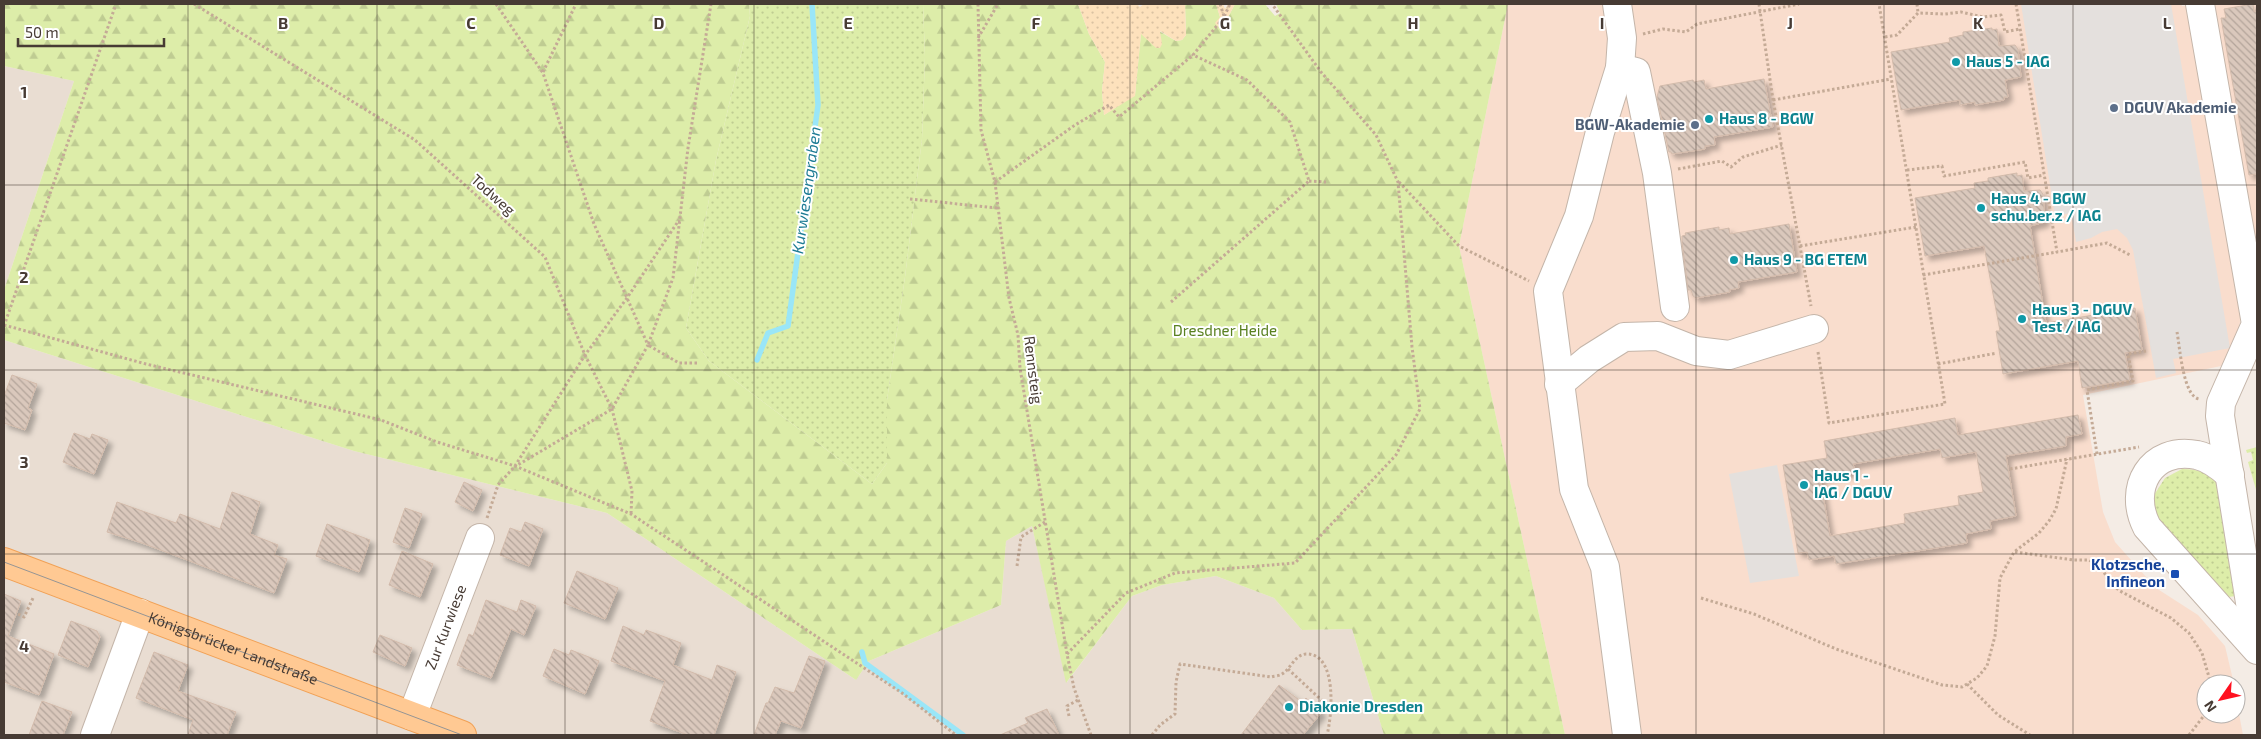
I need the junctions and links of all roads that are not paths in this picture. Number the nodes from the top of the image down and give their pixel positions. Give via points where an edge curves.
1 (1617, 4) edge
2 (2200, 4) edge
3 (1620, 68) junction
4 (1675, 307) dead end
5 (1814, 329) road end
6 (1559, 384) junction
7 (2230, 475) junction
8 (2247, 513) edge
9 (480, 538) road end
10 (4, 562) edge
11 (140, 613) junction
12 (2257, 648) edge
13 (412, 716) junction
14 (95, 735) edge
15 (462, 735) edge
16 (1627, 735) edge

1 - 3 street via 1622,38
2 - 7 street via 2256,324 2221,404
3 - 4 street via 1636,72 1657,173
3 - 6 street via 1579,216 1548,291
5 - 6 street via 1729,354 1696,351 1658,336 1624,337 1588,359
6 - 16 street via 1574,489 1605,566
7 - 8 street
7 - 12 street via 2215,462 2198,456 2178,455 2164,460 2155,464 2143,479 2139,508 2147,527
8 - 12 street
9 - 13 street, Zur Kurwiese
10 - 11 main road, Königsbrücker Landstraße
11 - 13 main road, Königsbrücker Landstraße
11 - 14 street
13 - 15 main road, Königsbrücker Landstraße

